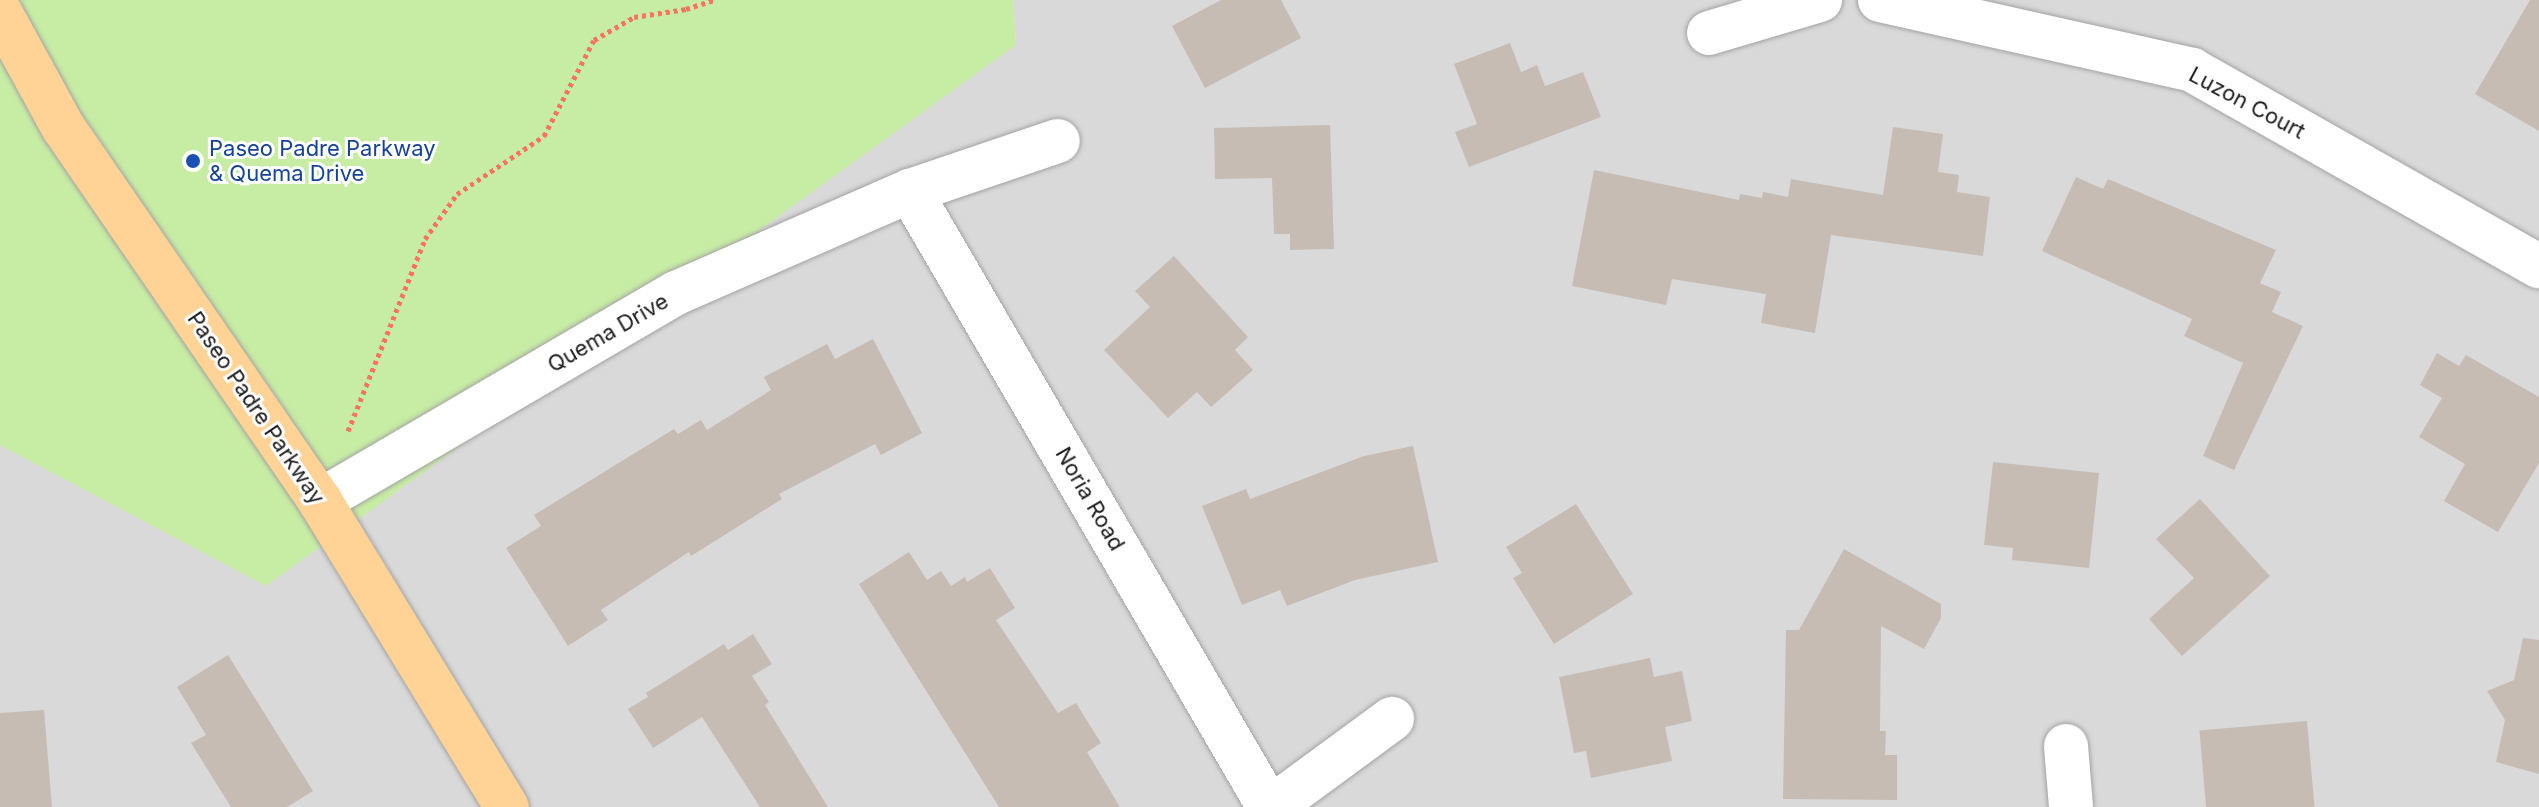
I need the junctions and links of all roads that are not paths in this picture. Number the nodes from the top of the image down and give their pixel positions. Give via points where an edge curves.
1 (1820, 0) edge
2 (1880, 0) edge
3 (0, 12) edge
4 (1709, 33) dead end
5 (1058, 141) dead end
6 (910, 191) junction
7 (2539, 266) edge
8 (320, 501) junction
9 (1392, 719) dead end
10 (2066, 746) dead end
11 (507, 807) edge
12 (1270, 807) edge
13 (2071, 807) edge

1 - 4 street
2 - 7 street, Luzon Court via 2192,70
3 - 8 main road, Paseo Padre Parkway via 63,127
5 - 6 street, Quema Drive
6 - 8 street, Quema Drive via 676,293
6 - 12 street, Noria Road
8 - 11 main road, Paseo Padre Parkway
9 - 12 street
10 - 13 street

